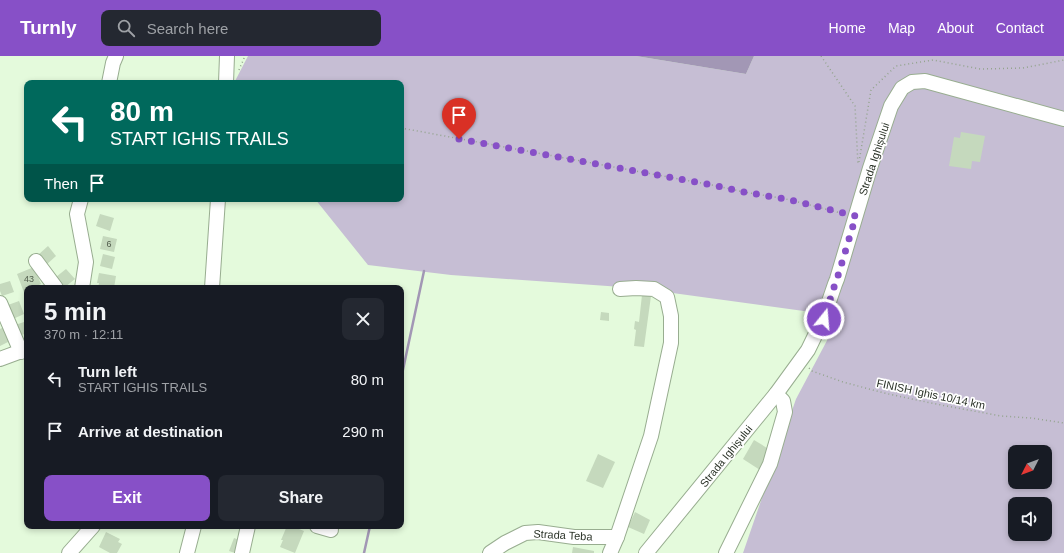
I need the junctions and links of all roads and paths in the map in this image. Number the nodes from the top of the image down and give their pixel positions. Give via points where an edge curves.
1 (116, 56) edge
2 (227, 56) edge
3 (821, 56) edge
4 (110, 80) edge
5 (226, 80) edge
6 (1064, 119) edge
7 (404, 129) edge
8 (858, 166) dead end
9 (80, 202) edge
10 (218, 202) edge
11 (856, 216) junction
12 (36, 261) dead end
13 (54, 285) edge
14 (82, 285) edge
15 (212, 285) edge
16 (620, 289) dead end
17 (0, 303) edge
18 (24, 350) edge
19 (0, 359) edge
20 (800, 361) junction
21 (776, 394) junction
22 (1064, 423) edge
23 (90, 529) edge
24 (193, 529) edge
25 (247, 529) edge
26 (327, 529) edge
27 (330, 530) dead end
28 (617, 537) junction
29 (69, 553) edge
30 (187, 553) edge
31 (242, 553) edge
32 (490, 553) edge
33 (610, 553) edge
34 (646, 553) edge
35 (726, 553) edge

1 - 4 street
2 - 5 street
3 - 8 path via 855,106
6 - 11 street, Strada Ighișului via 925,81 912,82 902,88 891,106
7 - 11 path via 786,199
9 - 14 street via 77,214 86,262
10 - 15 street
11 - 20 street, Strada Ighișului via 824,319
12 - 13 street
16 - 28 street via 654,289 667,297 671,316 671,343 651,436
17 - 18 street
18 - 19 street
20 - 21 street, Strada Ighișului
20 - 22 path, FINISH Ighis 10/14 km via 812,371 884,393 1001,416
21 - 34 street, Strada Ighișului
21 - 35 street via 783,401 785,412 770,464
23 - 29 street
24 - 30 street
25 - 31 street
26 - 27 street
28 - 32 street, Strada Teba via 525,533
28 - 33 street

